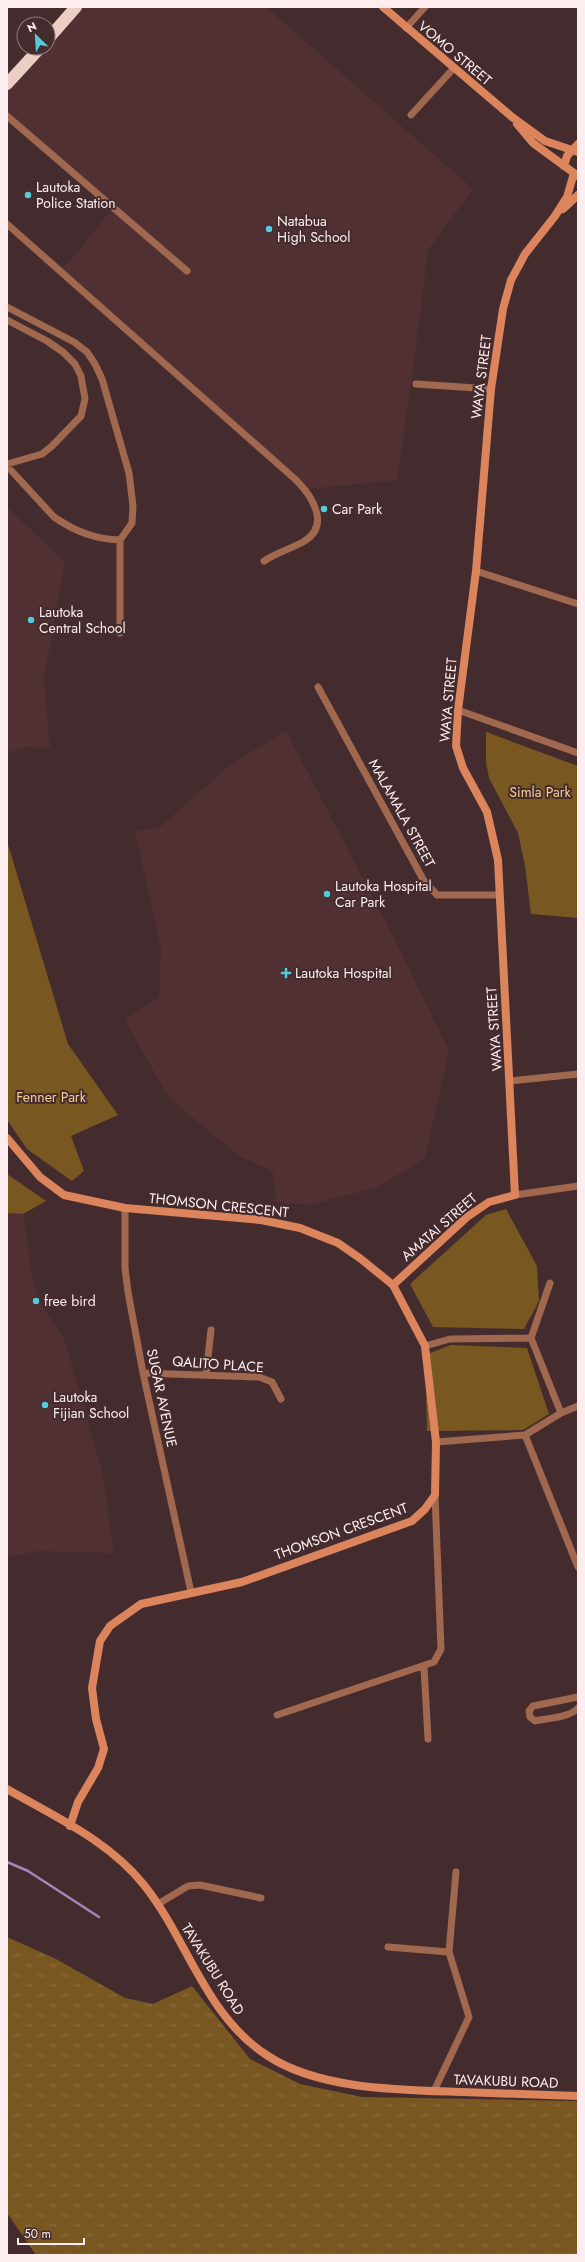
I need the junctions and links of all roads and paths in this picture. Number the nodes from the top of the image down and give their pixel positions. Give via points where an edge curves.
1 (76, 7) edge
2 (383, 7) edge
3 (425, 7) edge
4 (406, 28) junction
5 (56, 29) edge
6 (33, 56) edge
7 (454, 68) junction
8 (7, 84) edge
9 (411, 115) dead end
10 (7, 116) edge
11 (512, 117) junction
12 (578, 144) edge
13 (575, 151) edge
14 (564, 166) junction
15 (576, 175) edge
16 (578, 195) edge
17 (556, 216) junction
18 (7, 224) edge
19 (187, 271) dead end
20 (7, 307) edge
21 (7, 320) edge
22 (416, 384) dead end
23 (491, 389) junction
24 (7, 465) edge
25 (120, 540) junction
26 (264, 561) dead end
27 (476, 570) junction
28 (578, 604) edge
29 (120, 633) dead end
30 (318, 687) dead end
31 (458, 710) junction
32 (578, 753) edge
33 (498, 895) junction
34 (578, 1074) edge
35 (510, 1081) junction
36 (7, 1138) edge
37 (578, 1186) edge
38 (515, 1195) junction
39 (125, 1208) junction
40 (550, 1283) dead end
41 (393, 1285) junction
42 (211, 1330) dead end
43 (531, 1338) junction
44 (425, 1346) junction
45 (143, 1373) junction
46 (206, 1375) junction
47 (281, 1399) dead end
48 (578, 1406) edge
49 (561, 1413) junction
50 (525, 1435) junction
51 (436, 1442) junction
52 (435, 1495) junction
53 (578, 1567) edge
54 (191, 1592) junction
55 (424, 1667) junction
56 (578, 1697) edge
57 (578, 1708) edge
58 (277, 1716) dead end
59 (428, 1739) dead end
60 (7, 1789) edge
61 (70, 1826) junction
62 (456, 1872) dead end
63 (261, 1898) dead end
64 (158, 1904) junction
65 (388, 1947) dead end
66 (448, 1952) junction
67 (434, 2091) junction
68 (578, 2096) edge

1 - 5 highway
2 - 4 main road, VOMO STREET
3 - 4 street
4 - 7 main road, VOMO STREET
6 - 8 highway
7 - 9 street
7 - 11 main road, VOMO STREET
10 - 19 street
11 - 13 main road, VOMO STREET via 545,141
11 - 14 main road, VOMO STREET via 533,143
12 - 13 main road
13 - 14 main road via 566,159
14 - 15 main road, VOMO STREET
15 - 17 main road, WAYA STREET
16 - 17 main road, WAYA STREET
17 - 23 main road, WAYA STREET via 525,254 511,280 502,308
18 - 26 street via 296,480 308,494 318,512 313,533 302,543
20 - 25 street via 61,334 87,352 95,364 102,379 129,473 133,506 132,523
21 - 24 street via 47,341 75,364 81,376 85,399 81,416 52,446 42,454
22 - 23 street
23 - 27 main road, WAYA STREET
24 - 25 street via 48,511 64,524 100,539
25 - 29 street
27 - 28 street
27 - 31 main road, WAYA STREET
30 - 33 street, MALAMALA STREET via 424,881 437,895
31 - 32 street
31 - 33 main road, WAYA STREET via 456,746 464,768 487,812 498,860
33 - 35 main road, WAYA STREET
34 - 35 street
35 - 38 main road, WAYA STREET
36 - 39 main road, THOMSON CRESCENT via 40,1177 64,1195
37 - 38 street, AMATAI STREET
38 - 41 main road, AMATAI STREET via 489,1202 466,1217
39 - 41 main road, THOMSON CRESCENT via 261,1220 300,1228 338,1243
39 - 45 street, SUGAR AVENUE via 125,1268
40 - 43 street
41 - 44 main road, THOMSON CRESCENT
42 - 46 street
43 - 44 street via 450,1339
43 - 49 street
44 - 51 main road, THOMSON CRESCENT
45 - 46 street, QALITO PLACE
45 - 54 street, SUGAR AVENUE
46 - 47 street, QALITO PLACE via 267,1378 276,1387
48 - 49 street
49 - 50 street
50 - 51 street
50 - 53 street
51 - 52 main road, THOMSON CRESCENT
52 - 54 main road, THOMSON CRESCENT via 425,1510 412,1521 242,1582
52 - 55 street via 441,1649 434,1662
54 - 61 main road, THOMSON CRESCENT via 141,1604 110,1626 100,1641 92,1688 104,1750 98,1768 78,1802
55 - 58 street
55 - 59 street
56 - 57 street via 533,1706 529,1711 530,1717 535,1721 565,1715
60 - 61 main road, TAVAKUBU ROAD
61 - 64 main road, TAVAKUBU ROAD via 95,1838 143,1883
62 - 66 street
63 - 64 street via 200,1885 188,1886
64 - 67 main road, TAVAKUBU ROAD via 223,2016 248,2042 269,2057 302,2072 363,2087
65 - 66 street
66 - 67 street via 469,2016
67 - 68 main road, TAVAKUBU ROAD

